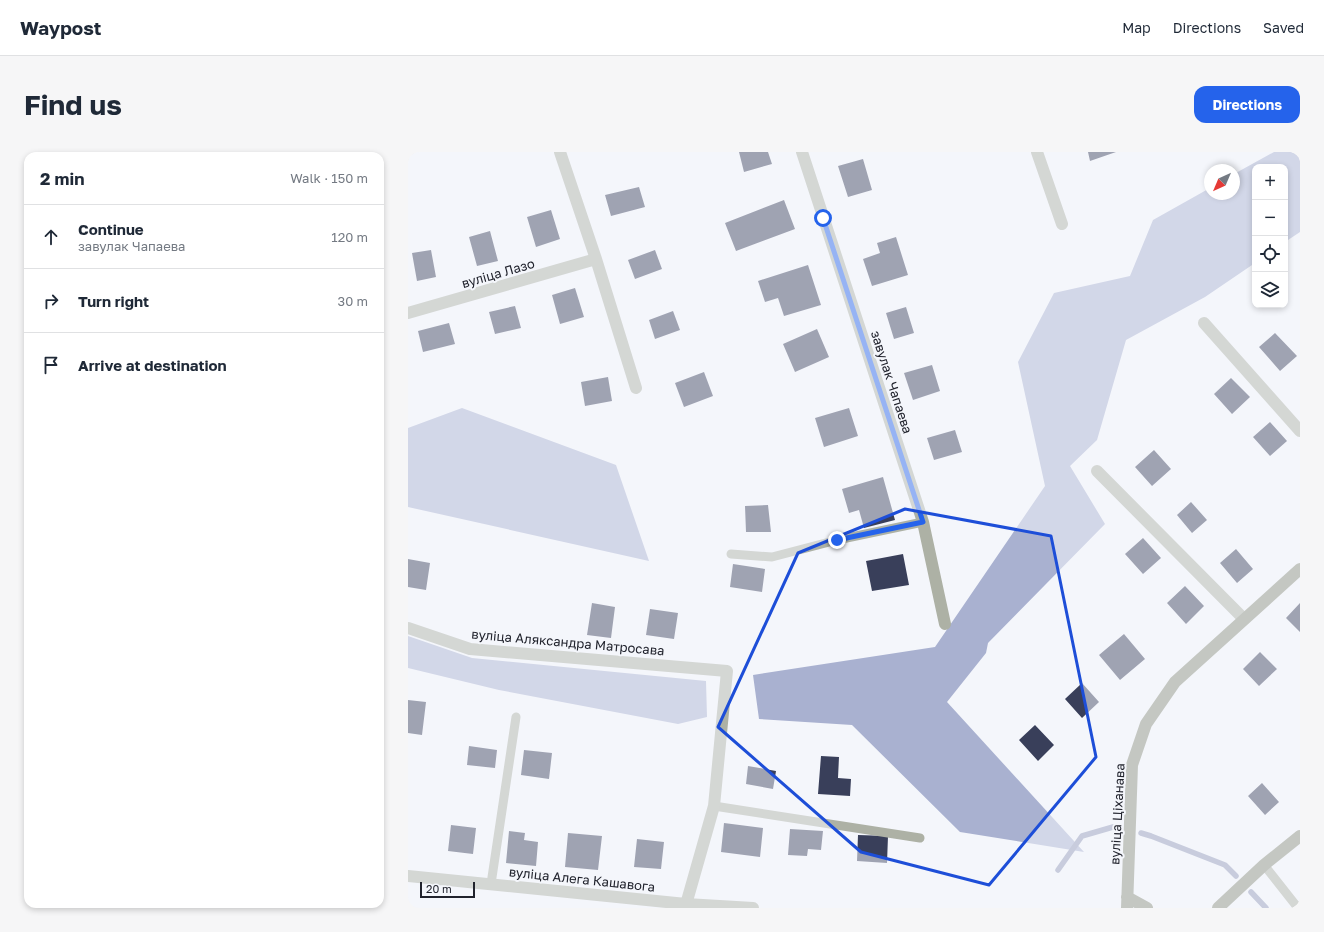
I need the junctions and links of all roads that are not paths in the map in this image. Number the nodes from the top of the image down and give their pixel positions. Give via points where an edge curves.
1 (560, 152) edge
2 (802, 152) edge
3 (1037, 152) edge
4 (1062, 224) dead end
5 (596, 259) junction
6 (408, 313) edge
7 (1204, 323) dead end
8 (636, 388) dead end
9 (1300, 432) edge
10 (1097, 471) dead end
11 (923, 522) junction
12 (731, 554) dead end
13 (1300, 569) edge
14 (1244, 619) junction
15 (945, 624) dead end
16 (408, 628) edge
17 (516, 717) dead end
18 (714, 806) junction
19 (1300, 836) edge
20 (920, 838) dead end
21 (1264, 865) junction
22 (408, 876) edge
23 (491, 884) junction
24 (1127, 903) edge
25 (686, 906) edge
26 (753, 908) edge
27 (1147, 908) edge
28 (1218, 908) edge
29 (1298, 908) edge

1 - 5 street
2 - 11 street, завулак Чапаева
3 - 4 street
5 - 6 street, вуліца Лазо
5 - 8 street
7 - 9 street
10 - 14 street
11 - 12 lane via 772,557
11 - 15 street, завулак Чапаева
13 - 14 street, вуліца Ціханава
14 - 24 street, вуліца Ціханава via 1175,682 1146,724 1132,764
16 - 18 street, вуліца Аляксандра Матросава via 470,649 727,671
17 - 23 lane
18 - 20 lane
18 - 25 street
19 - 21 street
21 - 28 street
21 - 29 lane
22 - 23 street, вуліца Алега Кашавога
23 - 25 street, вуліца Алега Кашавога
24 - 27 street
25 - 26 street, вуліца Алега Кашавога

